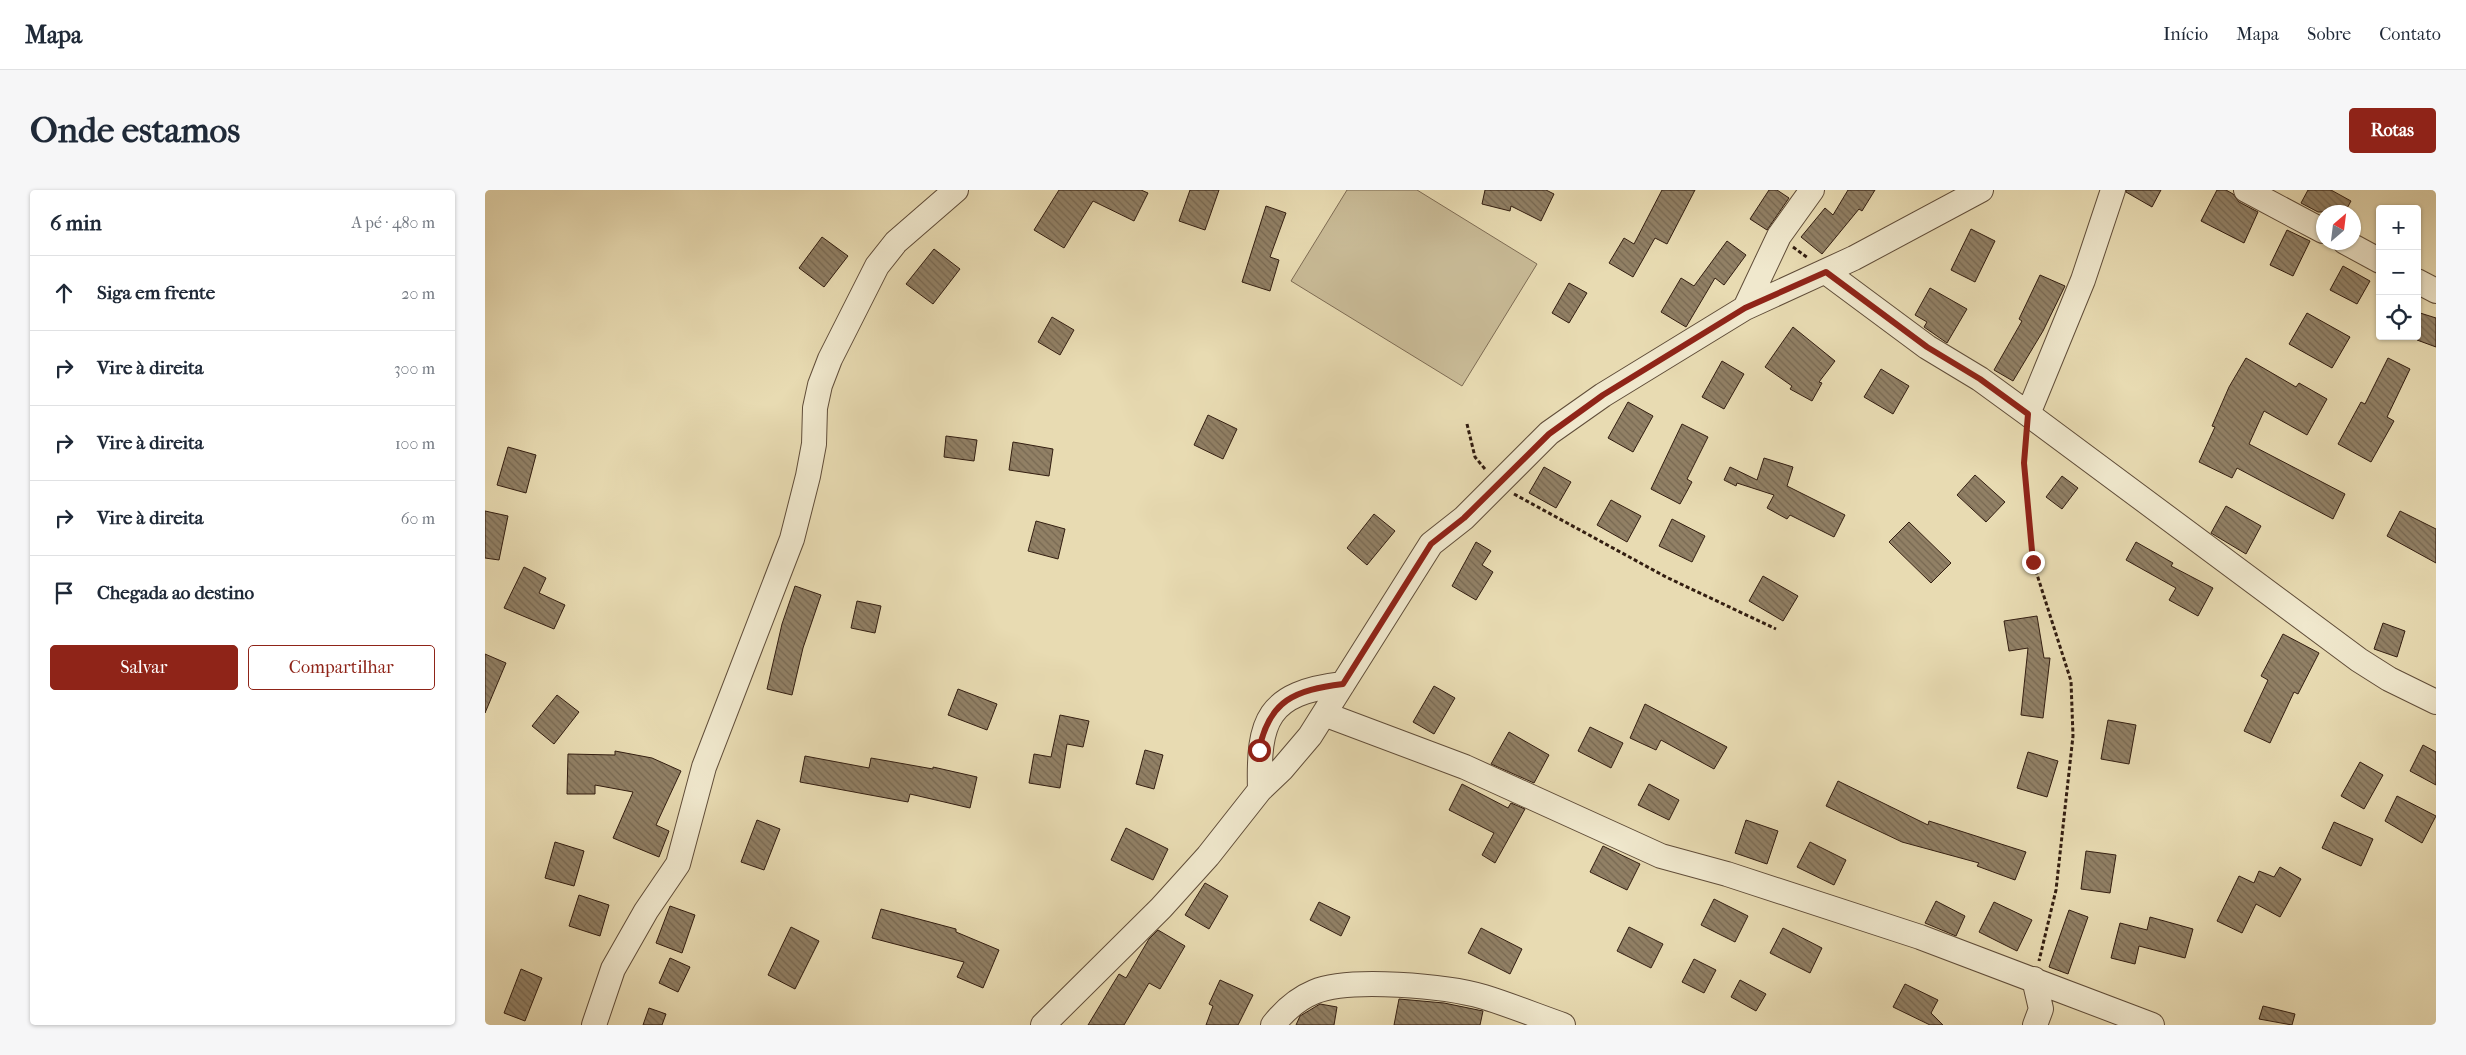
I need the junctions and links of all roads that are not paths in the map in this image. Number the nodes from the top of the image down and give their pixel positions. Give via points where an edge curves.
1 (956, 190) edge
2 (1812, 190) edge
3 (1981, 190) edge
4 (2113, 190) edge
5 (2246, 190) edge
6 (2316, 227) edge
7 (2360, 250) edge
8 (2376, 259) edge
9 (1826, 272) junction
10 (2421, 283) edge
11 (2436, 291) edge
12 (1745, 308) junction
13 (2028, 414) junction
14 (1343, 684) junction
15 (2436, 702) edge
16 (1324, 714) junction
17 (1260, 790) junction
18 (2034, 979) junction
19 (594, 1025) edge
20 (1043, 1025) edge
21 (1273, 1025) edge
22 (1563, 1025) edge
23 (2035, 1025) edge
24 (2152, 1025) edge

1 - 19 street via 896,242 877,266 830,359 815,408 814,444 792,539 704,767 680,857 613,969
2 - 12 street via 1779,236
3 - 9 street
4 - 13 street via 2083,280
5 - 6 street
7 - 8 street
9 - 12 street
9 - 13 street via 1927,347 1980,379
10 - 11 street
12 - 14 street via 1603,395 1557,428 1464,518 1431,544
13 - 15 street via 2359,660
14 - 16 street
14 - 17 street via 1304,692 1274,710 1265,725 1259,750
16 - 17 street via 1310,736
16 - 18 street via 1465,767 1661,856 1727,874
17 - 20 street via 1208,856 1161,908
18 - 23 street via 2041,1009
18 - 24 street
21 - 22 street via 1297,1001 1315,991 1377,983 1482,996

